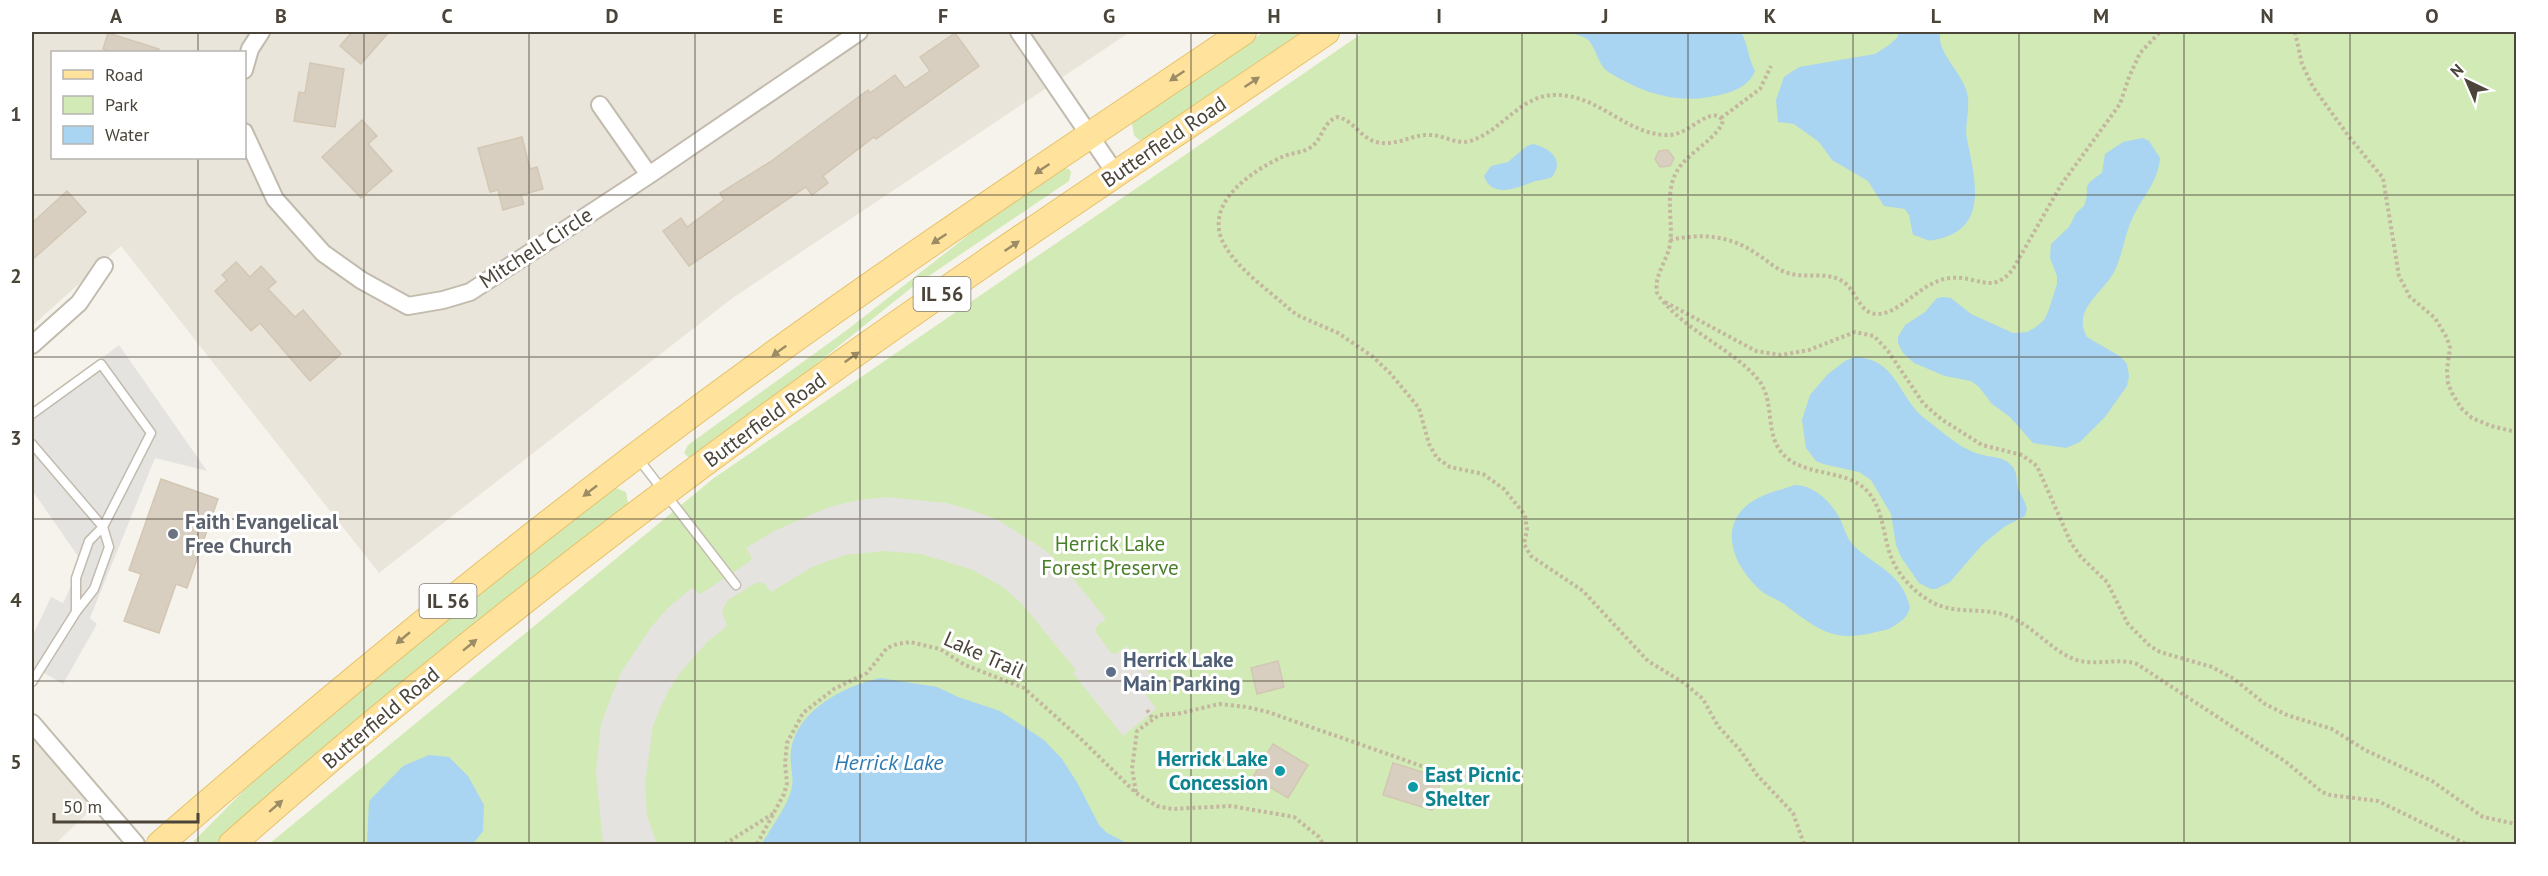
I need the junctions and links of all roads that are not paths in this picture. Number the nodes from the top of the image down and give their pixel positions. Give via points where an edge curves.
1 (261, 32) edge
2 (859, 32) edge
3 (1019, 32) edge
4 (1243, 32) edge
5 (1326, 32) edge
6 (246, 63) edge
7 (600, 105) dead end
8 (246, 136) edge
9 (1090, 136) junction
10 (1116, 174) junction
11 (649, 175) junction
12 (104, 266) dead end
13 (32, 345) edge
14 (32, 414) edge
15 (32, 444) edge
16 (636, 456) junction
17 (664, 494) junction
18 (103, 527) junction
19 (736, 585) dead end
20 (76, 612) junction
21 (32, 682) edge
22 (32, 723) edge
23 (136, 844) edge
24 (160, 844) edge
25 (232, 844) edge

1 - 6 street
2 - 11 street, Mitchell Circle
3 - 9 street
4 -> 9 main road, IL 56
10 -> 5 main road, Butterfield Road / IL 56
7 - 11 street
8 - 11 street, Mitchell Circle via 275,199 323,253 408,306 470,292
9 - 10 street
9 -> 16 main road, IL 56 via 812,327
17 -> 10 main road, Butterfield Road / IL 56 via 845,362
12 - 13 street via 80,303
14 - 18 lane via 101,364 151,434
15 - 18 lane
16 - 17 lane
16 -> 24 main road, IL 56 via 447,602
17 - 19 lane
25 -> 17 main road, Butterfield Road / IL 56 via 416,688
18 - 20 lane via 89,541 76,578
18 - 20 lane via 109,547 94,589
20 - 21 lane
22 - 23 street

